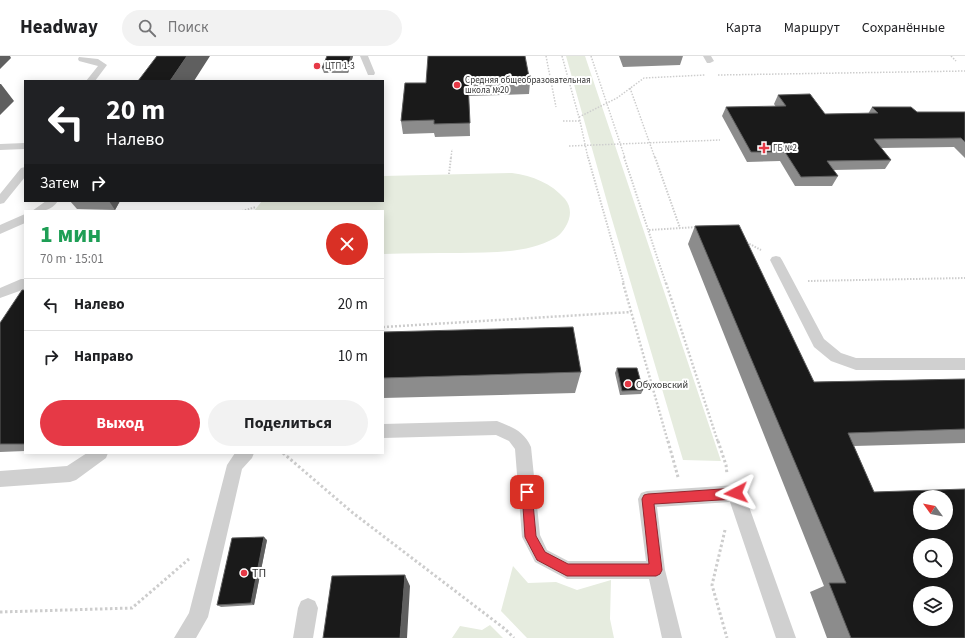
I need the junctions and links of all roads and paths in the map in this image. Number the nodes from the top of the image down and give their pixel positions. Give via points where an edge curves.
1 (364, 56) edge
2 (546, 56) edge
3 (562, 56) edge
4 (592, 56) edge
5 (951, 56) edge
6 (82, 59) dead end
7 (956, 61) dead end
8 (965, 71) edge
9 (371, 73) dead end
10 (91, 80) edge
11 (630, 88) junction
12 (607, 103) junction
13 (556, 107) dead end
14 (578, 117) junction
15 (563, 121) dead end
16 (580, 121) junction
17 (720, 140) dead end
18 (621, 143) junction
19 (648, 143) junction
20 (585, 145) junction
21 (0, 146) edge
22 (24, 146) edge
23 (569, 146) dead end
24 (452, 149) dead end
25 (24, 171) edge
26 (449, 174) dead end
27 (0, 201) edge
28 (51, 202) edge
29 (256, 207) dead end
30 (40, 210) edge
31 (246, 210) edge
32 (24, 218) edge
33 (702, 227) edge
34 (680, 228) junction
35 (0, 230) edge
36 (650, 230) junction
37 (738, 238) edge
38 (776, 260) joint
39 (965, 278) edge
40 (788, 281) junction
41 (24, 284) edge
42 (0, 293) edge
43 (632, 312) junction
44 (384, 327) edge
45 (965, 364) edge
46 (384, 431) edge
47 (99, 454) edge
48 (245, 454) edge
49 (284, 454) edge
50 (0, 479) edge
51 (729, 494) junction
52 (683, 497) junction
53 (218, 534) junction
54 (656, 570) junction
55 (308, 608) dead end
56 (0, 612) edge
57 (184, 638) edge
58 (303, 638) edge
59 (514, 638) edge
60 (672, 638) edge
61 (727, 638) edge
62 (786, 638) edge

1 - 9 lane
2 - 13 path
3 - 14 path
4 - 12 path
5 - 7 path
6 - 10 lane via 103,65
8 - 11 path via 644,78
11 - 12 path
11 - 19 path
12 - 14 path
12 - 18 path
14 - 16 path
15 - 16 path
16 - 20 path
17 - 19 path
18 - 19 path
18 - 20 path
18 - 36 path
19 - 34 path
20 - 23 path
20 - 43 path
21 - 22 lane
24 - 26 path
25 - 27 lane
28 - 30 lane
29 - 31 path
32 - 35 lane
33 - 34 path
34 - 36 path
36 - 51 path via 726,465
37 - 38 path
38 - 40 lane
39 - 40 path
40 - 45 lane via 819,343 836,357 856,364
41 - 42 lane
43 - 44 path
43 - 52 path via 676,464
46 - 54 lane via 497,428 515,436 523,446 531,537 541,556 567,570
47 - 50 lane via 70,474
48 - 53 lane via 235,465
49 - 59 path via 353,513 506,629
51 - 52 lane
51 - 61 path via 730,509 712,585
51 - 62 lane via 736,493
52 - 54 lane via 648,499
53 - 56 path via 132,608
53 - 57 lane via 198,617
54 - 60 lane
55 - 58 lane

